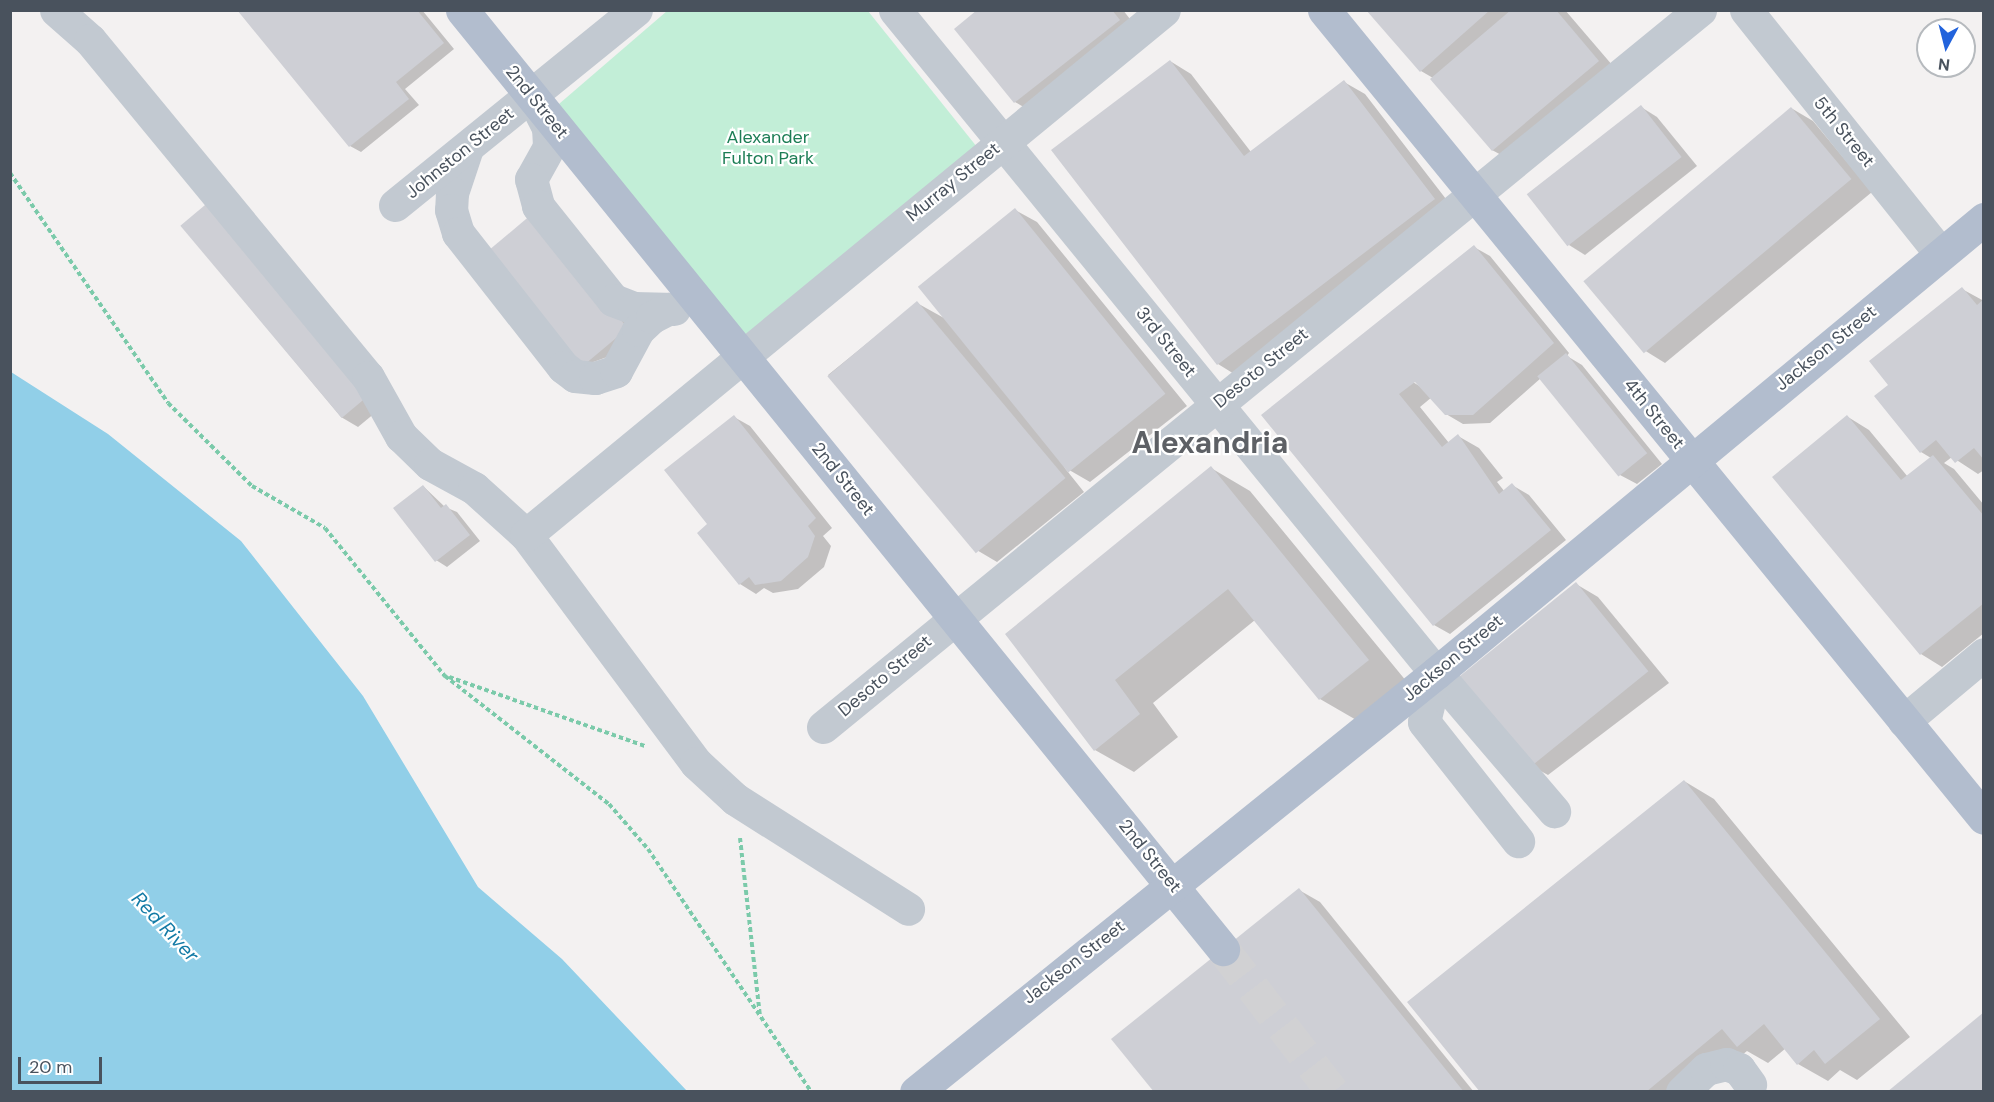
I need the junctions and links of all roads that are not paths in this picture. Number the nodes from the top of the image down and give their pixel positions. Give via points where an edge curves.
1 (56, 10) edge
2 (462, 10) edge
3 (636, 10) edge
4 (896, 10) edge
5 (1164, 10) edge
6 (1324, 10) edge
7 (1700, 10) edge
8 (1746, 10) edge
9 (531, 95) junction
10 (1003, 142) junction
11 (467, 148) junction
12 (1474, 194) junction
13 (395, 205) dead end
14 (1983, 219) edge
15 (1941, 254) junction
16 (668, 309) junction
17 (707, 311) junction
18 (742, 355) junction
19 (1217, 405) junction
20 (1691, 459) junction
21 (526, 535) junction
22 (956, 617) junction
23 (1983, 654) edge
24 (1436, 673) junction
25 (1904, 721) junction
26 (823, 727) dead end
27 (1554, 811) dead end
28 (1983, 818) edge
29 (1518, 841) dead end
30 (1173, 884) junction
31 (908, 909) dead end
32 (1223, 949) tunnel mouth
33 (1750, 1084) dead end
34 (916, 1092) edge
35 (1682, 1092) edge

1 - 21 street via 90,40 368,377 401,436 430,464 474,488
2 - 9 main road, 2nd Street
3 - 9 street, Johnston Street
4 - 10 street, 3rd Street
5 - 10 street, Murray Street
6 - 12 main road, 4th Street
7 - 12 street, Desoto Street
8 - 15 street, 5th Street
9 - 11 street, Johnston Street
9 - 16 street via 548,127 549,147 531,179 538,206 612,300 634,308
9 - 17 main road, 2nd Street
10 - 18 street, Murray Street
10 - 19 street, 3rd Street
11 - 13 street, Johnston Street
11 - 16 street via 452,193 451,210 458,233 563,367 575,376 595,378 616,371 638,330 652,316
12 - 19 street, Desoto Street
12 - 20 main road, 4th Street
14 - 15 main road, Jackson Street
15 - 20 main road, Jackson Street
16 - 17 street
17 - 18 main road, 2nd Street
18 - 21 street, Murray Street
18 - 22 main road, 2nd Street
19 - 22 street, Desoto Street
19 - 24 street, 3rd Street
20 - 24 main road, Jackson Street
20 - 25 main road, 4th Street
21 - 31 street via 696,763 735,799
22 - 26 street, Desoto Street
22 - 30 main road, 2nd Street
23 - 25 street
24 - 27 street, 3rd Street
24 - 29 street via 1424,722
24 - 30 main road, Jackson Street
25 - 28 main road, 4th Street
30 - 32 main road, 2nd Street
30 - 34 main road, Jackson Street
33 - 35 street via 1739,1069 1726,1064 1706,1069

